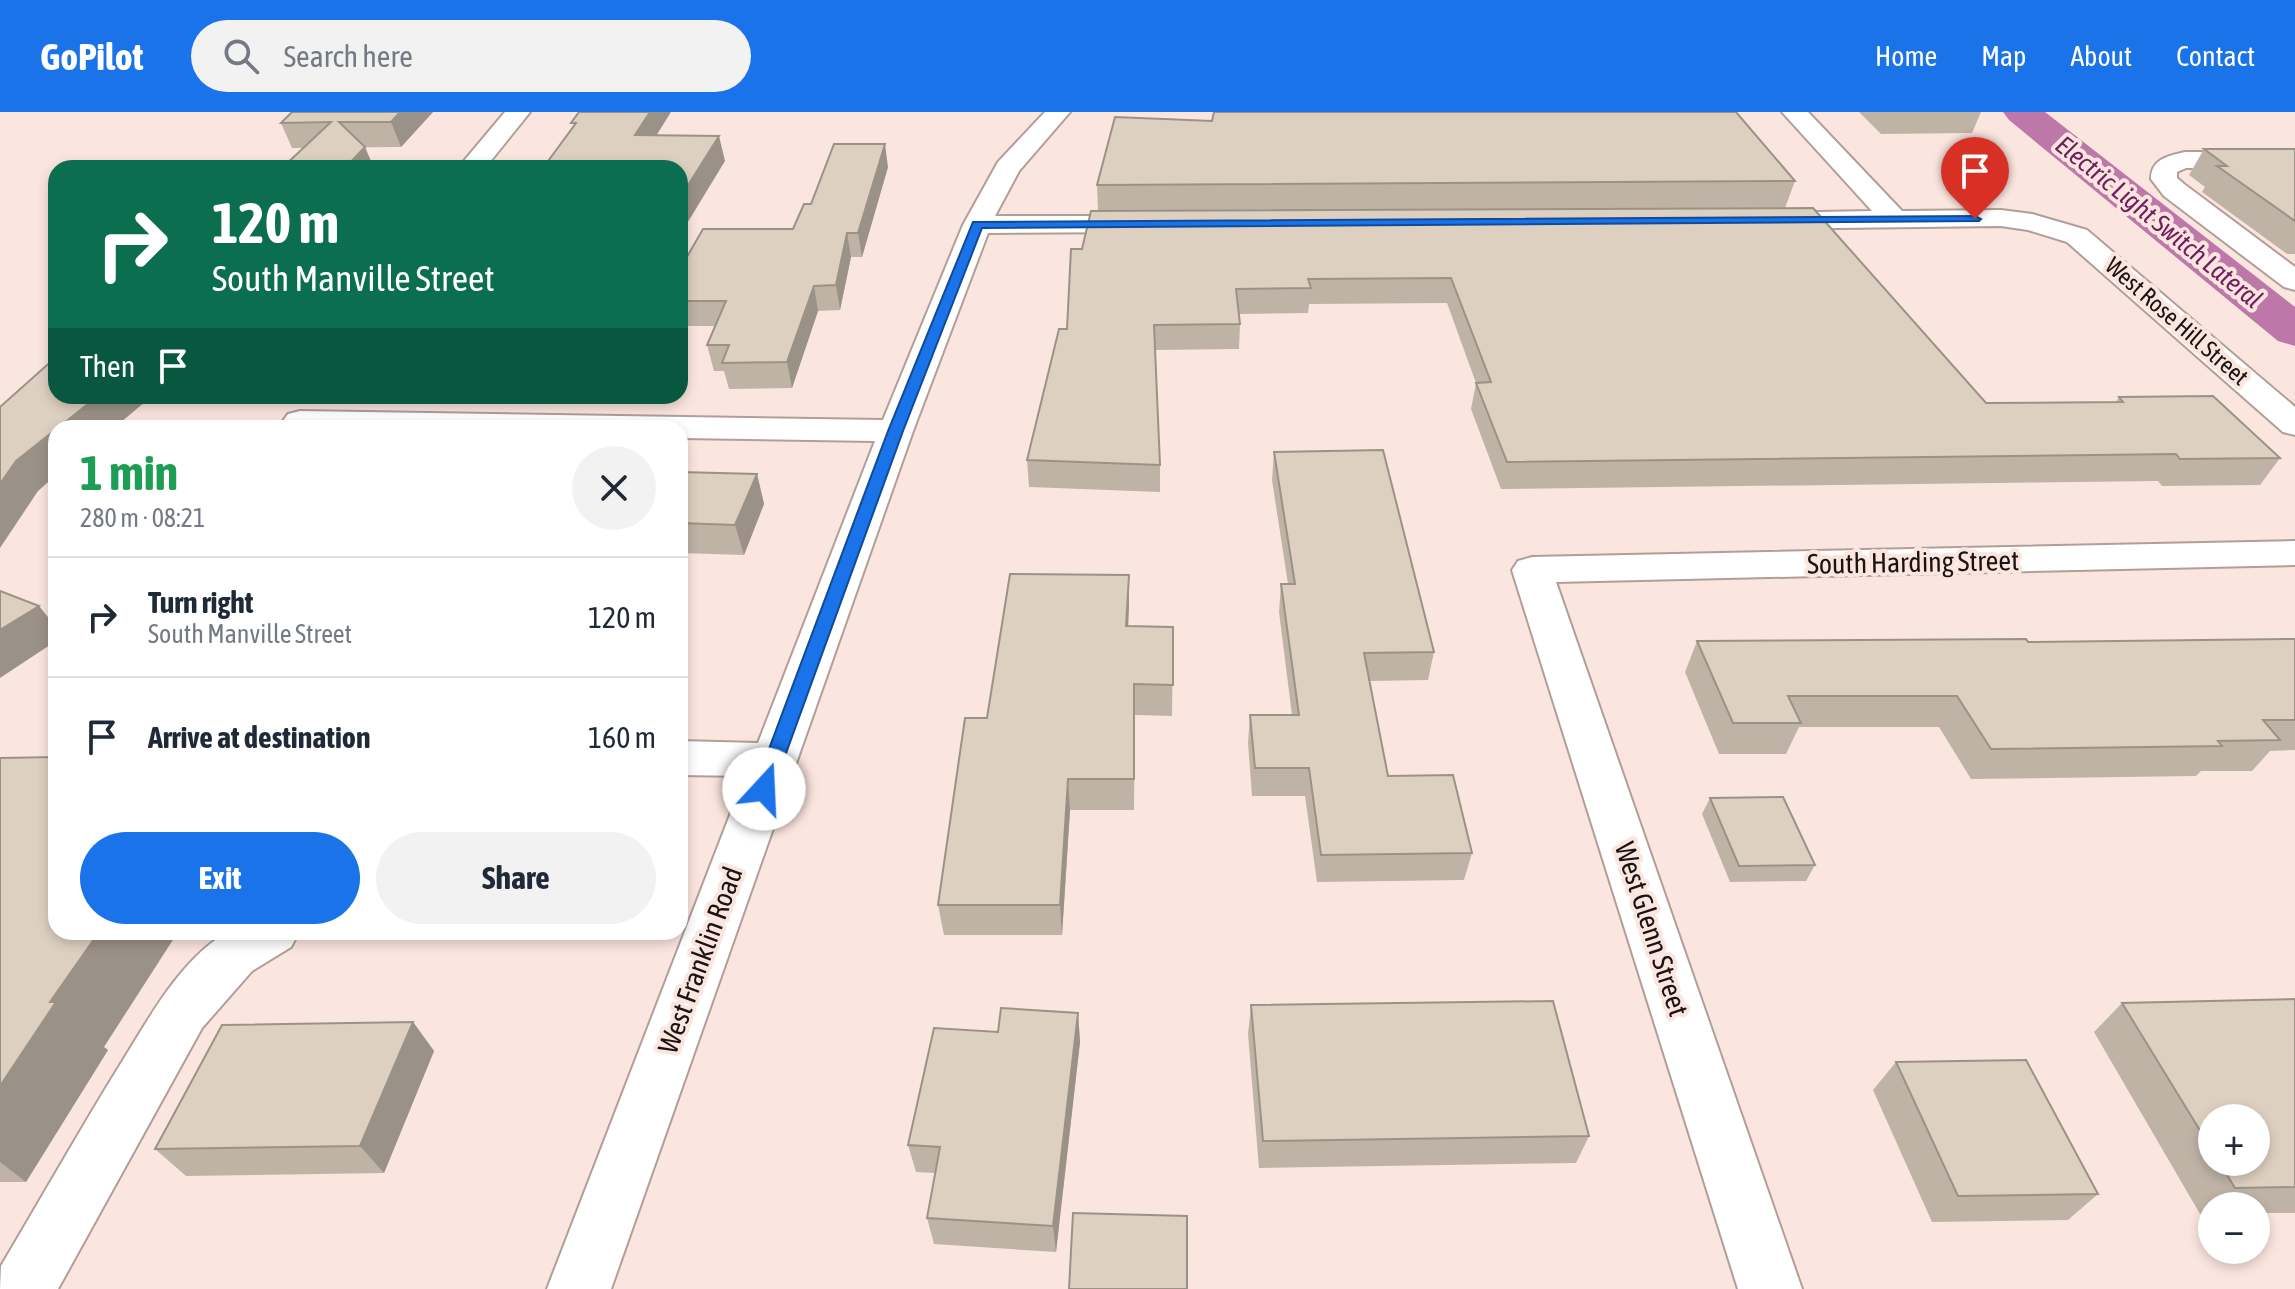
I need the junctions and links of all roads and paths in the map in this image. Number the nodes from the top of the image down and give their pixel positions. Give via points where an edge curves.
1 (518, 112) edge
2 (1058, 112) edge
3 (1794, 112) edge
4 (478, 160) edge
5 (2295, 160) edge
6 (1895, 220) junction
7 (1738, 221) edge
8 (1171, 224) edge
9 (977, 225) junction
10 (2295, 281) edge
11 (296, 415) edge
12 (484, 420) edge
13 (688, 425) edge
14 (2295, 425) edge
15 (896, 431) junction
16 (2295, 553) edge
17 (1532, 570) joint
18 (688, 758) edge
19 (774, 760) junction
20 (259, 940) edge
21 (24, 1289) edge
22 (579, 1289) edge
23 (1770, 1289) edge

1 - 4 street
2 - 9 street, West Franklin Road via 1007,168
3 - 6 street
5 - 10 street via 2185,160 2164,170 2164,179 2174,190
6 - 7 street
6 - 14 street, West Rose Hill Street via 2001,218 2054,226 2077,236
8 - 9 street
9 - 15 street, West Franklin Road
11 - 12 street
13 - 15 street
15 - 19 street, West Franklin Road
16 - 17 street, South Harding Street
17 - 23 street, West Glenn Street
18 - 19 street
19 - 22 street, West Franklin Road
20 - 21 street via 233,955 183,1011

